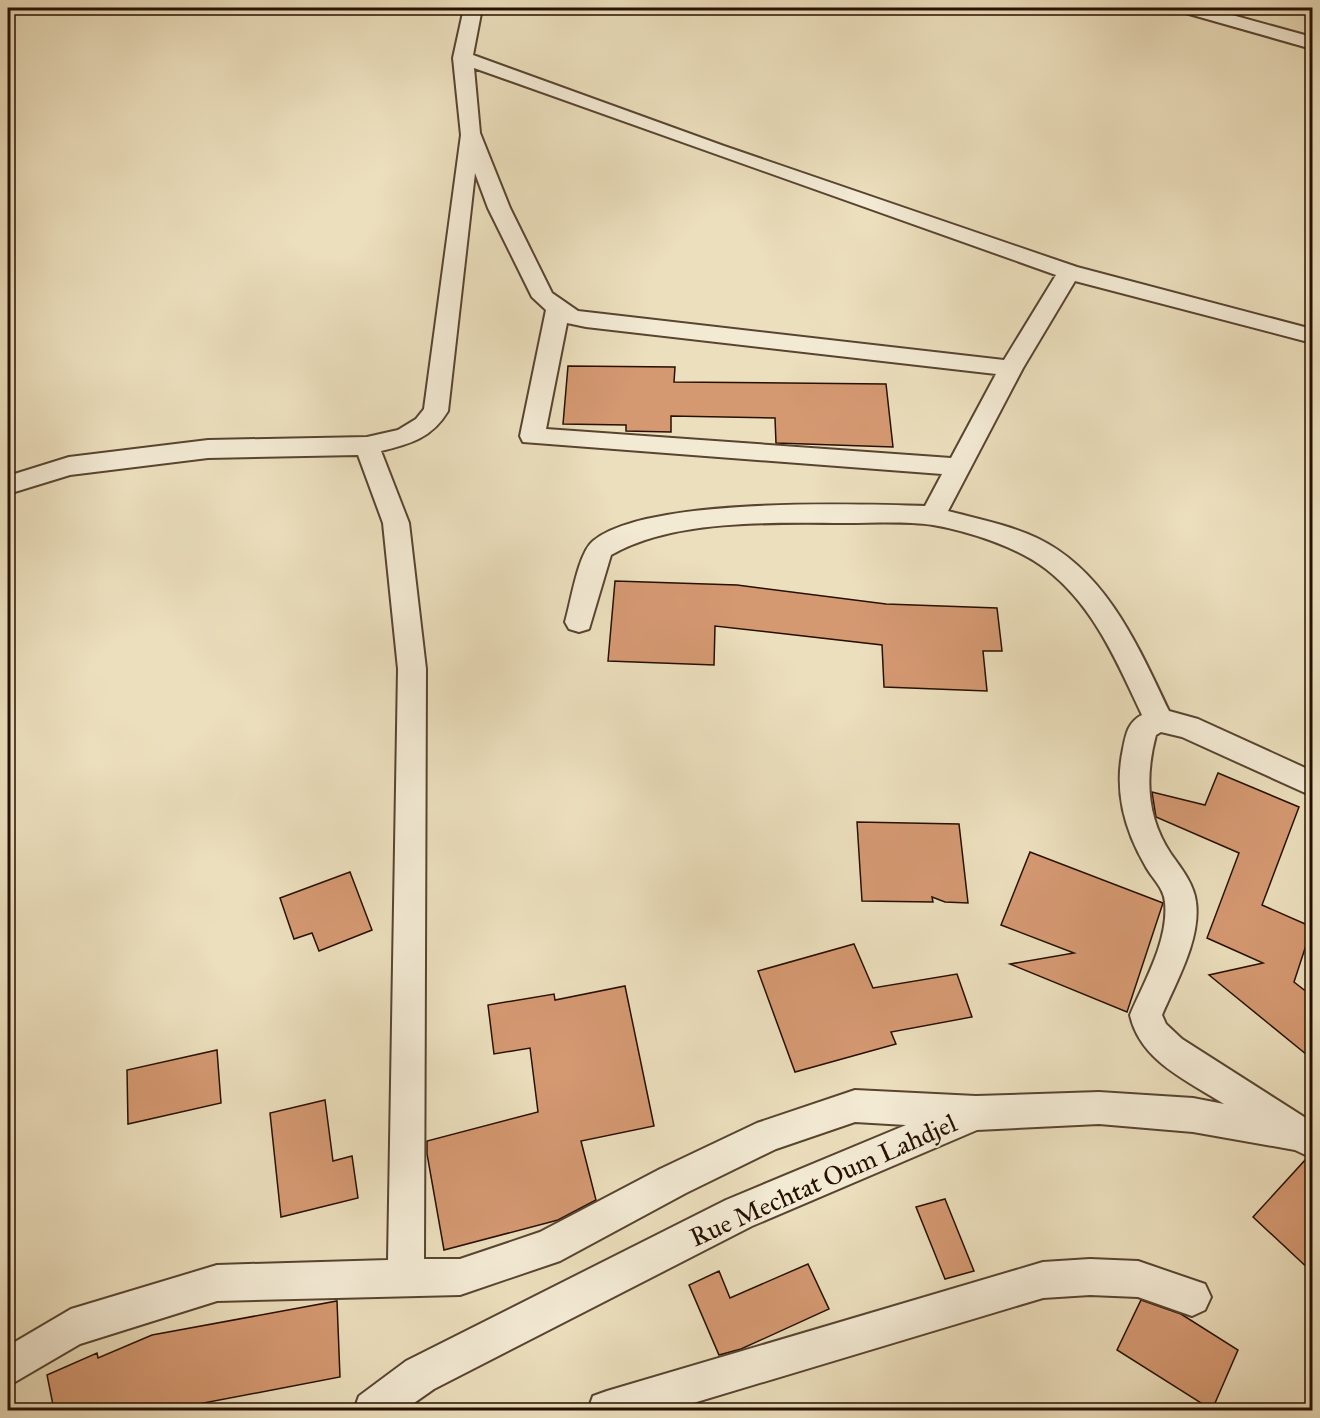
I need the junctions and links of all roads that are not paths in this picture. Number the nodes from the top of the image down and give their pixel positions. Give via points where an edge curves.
1 (473, 8) edge
2 (1188, 8) edge
3 (1312, 43) edge
4 (463, 58) junction
5 (470, 133) junction
6 (1069, 272) junction
7 (558, 309) junction
8 (1312, 336) edge
9 (1011, 368) junction
10 (367, 446) junction
11 (960, 467) junction
12 (8, 485) edge
13 (933, 516) junction
14 (579, 622) dead end
15 (1159, 720) junction
16 (1312, 784) edge
17 (976, 1113) junction
18 (1307, 1137) edge
19 (406, 1278) junction
20 (1192, 1297) dead end
21 (8, 1367) edge
22 (373, 1410) edge
23 (607, 1410) edge

1 - 4 street
2 - 3 street
4 - 5 street
4 - 6 street
5 - 7 street via 499,208 543,297
5 - 10 street via 436,411 425,425 405,437
6 - 8 street
6 - 9 street
7 - 9 street via 586,320
7 - 11 street via 532,436
9 - 11 street
10 - 12 street via 208,449 69,466
10 - 19 street via 396,523 412,669
11 - 13 street
13 - 14 street via 725,518 634,531 612,539 599,551
13 - 15 street via 1028,546 1053,559 1077,580 1113,626
15 - 16 street via 1188,727
15 - 18 street via 1143,728 1133,762 1135,808 1182,904 1180,922 1146,1016 1148,1024 1170,1050
17 - 18 street, Rue Mechtat Oum Lahdjel via 1099,1108 1193,1115
17 - 19 street via 855,1106 769,1135 547,1248 460,1277
17 - 22 street, Rue Mechtat Oum Lahdjel via 739,1213 420,1375
19 - 21 street via 217,1283 71,1328
20 - 23 street via 1138,1279 1043,1280

